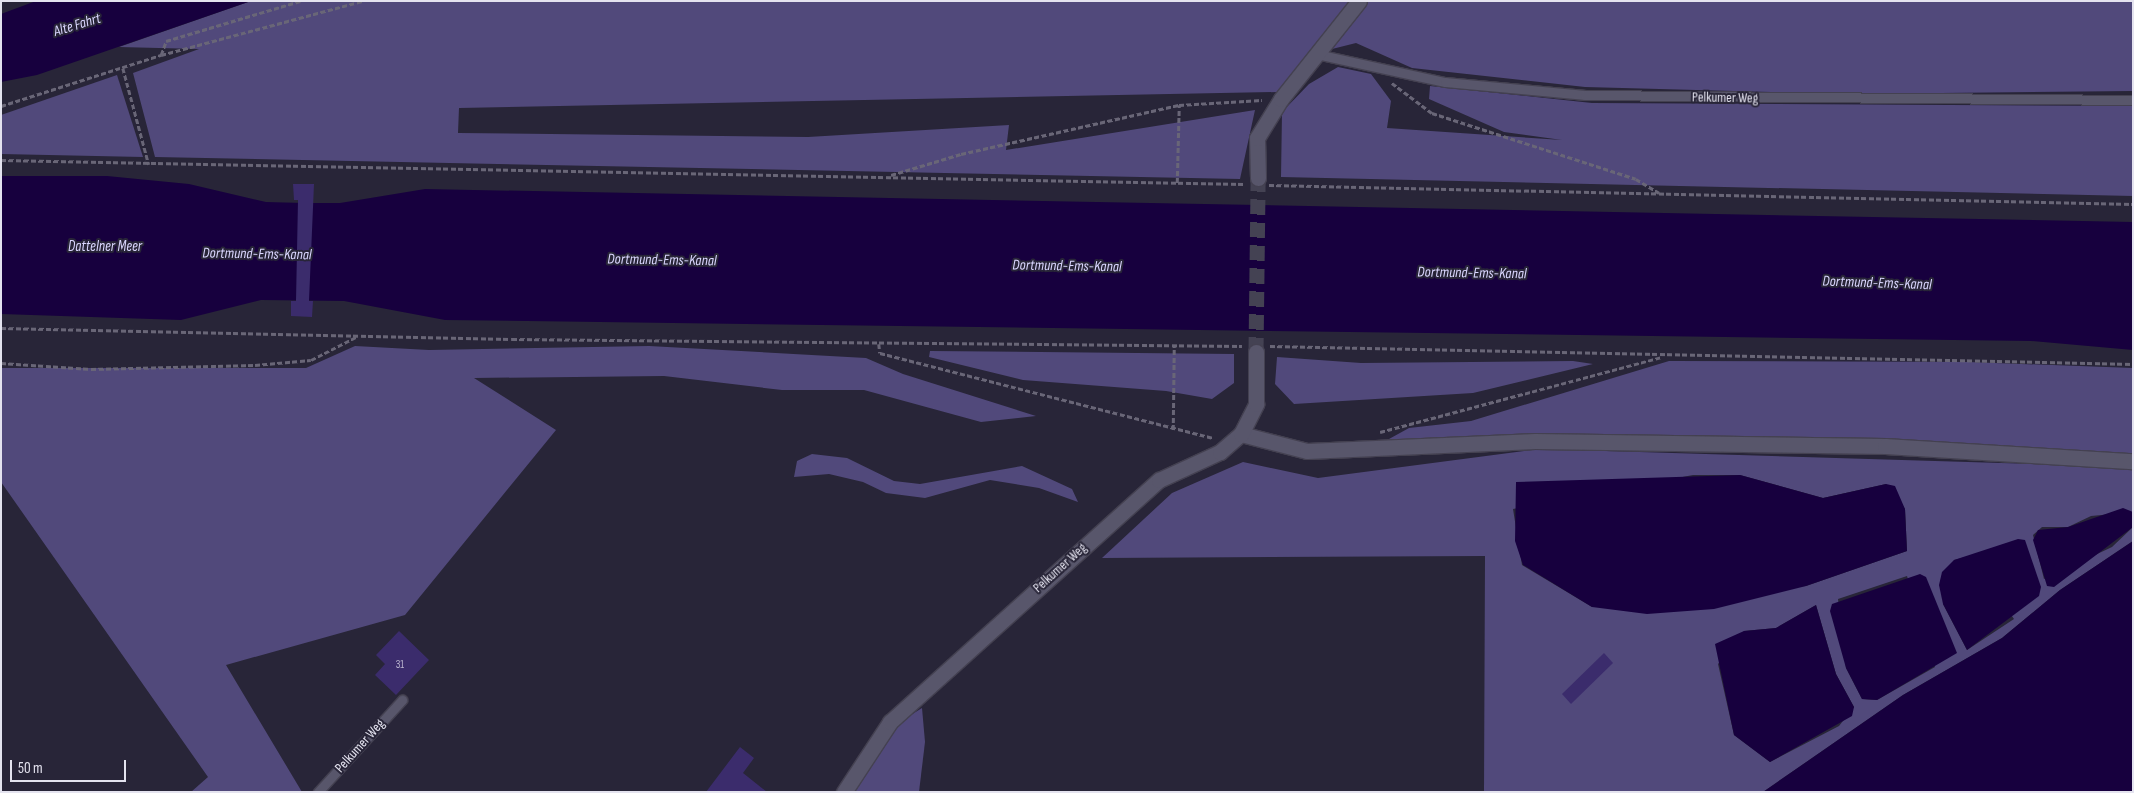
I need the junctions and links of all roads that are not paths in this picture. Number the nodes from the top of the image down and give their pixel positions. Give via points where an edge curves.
1 (1359, 1) edge
2 (1320, 54) junction
3 (2133, 100) edge
4 (1257, 183) tunnel mouth
5 (1257, 348) tunnel mouth
6 (1241, 434) junction
7 (2133, 461) edge
8 (402, 700) dead end
9 (318, 792) edge
10 (844, 792) edge

1 - 2 street
2 - 3 lane, Pelkumer Weg via 1445,82 1585,96
2 - 4 street via 1281,98 1257,138
5 - 6 street, Pelkumer Weg via 1256,404
6 - 7 street via 1307,451 1535,441 1885,446
6 - 10 street, Pelkumer Weg via 1220,452 1159,480 897,715
8 - 9 lane, Pelkumer Weg

